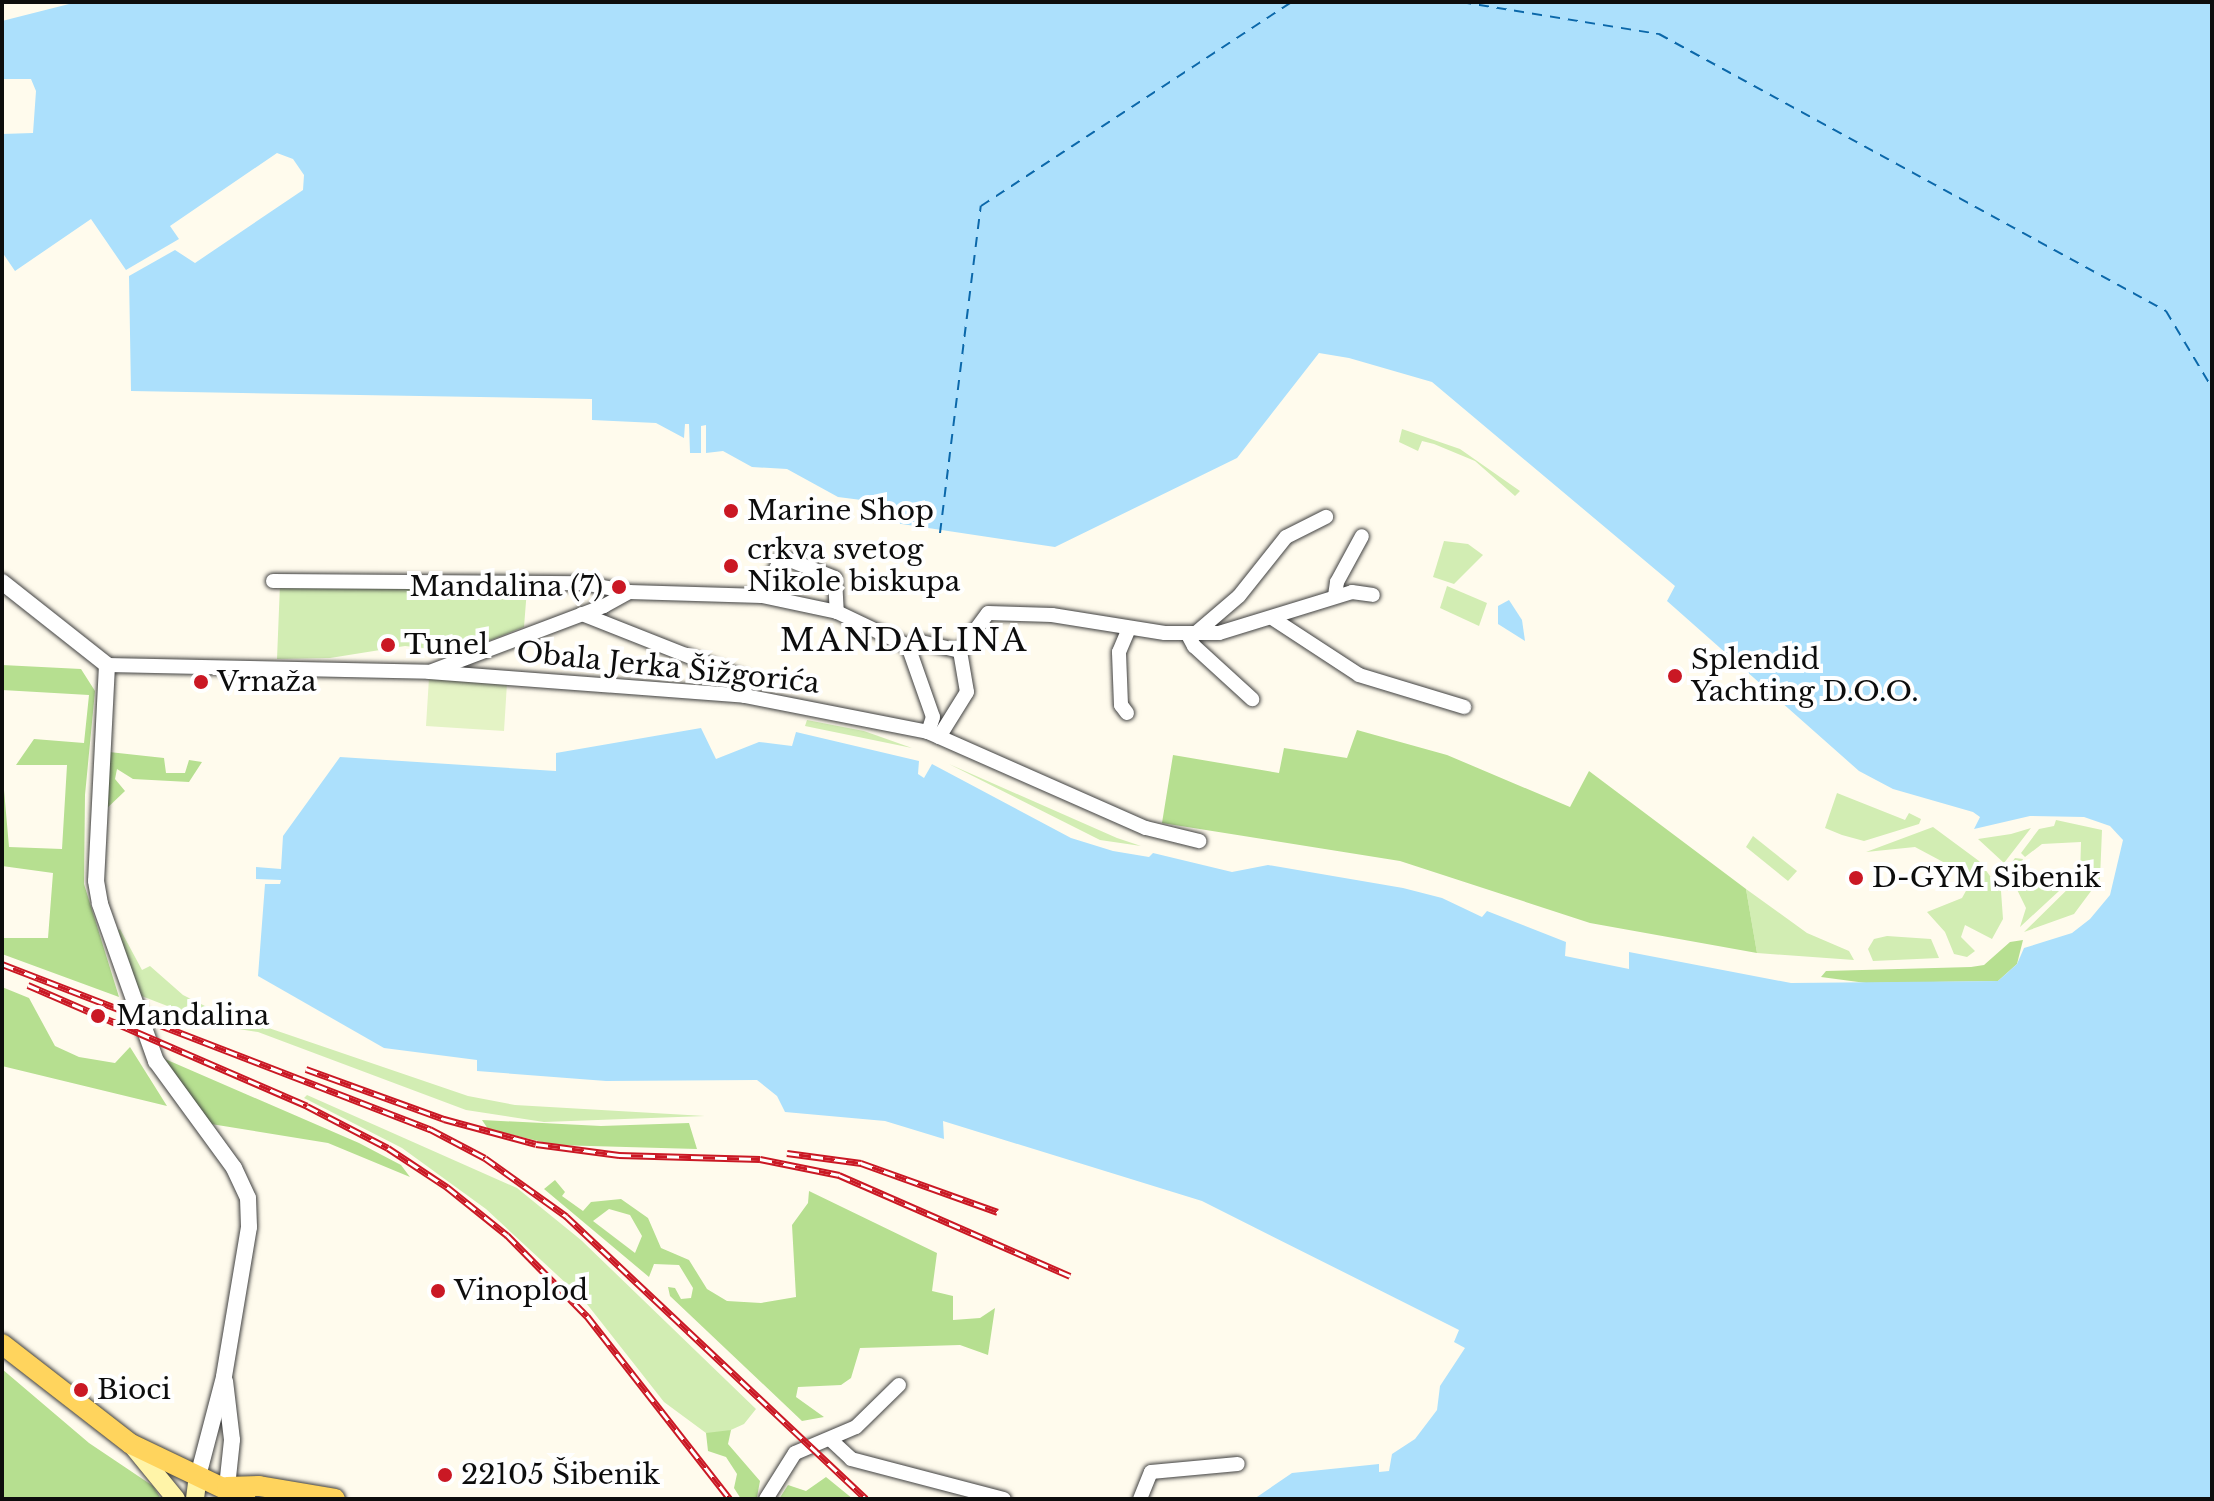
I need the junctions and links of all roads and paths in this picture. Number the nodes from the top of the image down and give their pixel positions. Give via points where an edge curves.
1 (1326, 517) dead end
2 (1362, 536) dead end
3 (273, 581) dead end
4 (2, 582) edge
5 (629, 592) junction
6 (1373, 595) dead end
7 (762, 596) junction
8 (1335, 596) junction
9 (837, 612) junction
10 (582, 614) junction
11 (1272, 618) junction
12 (1129, 628) junction
13 (1192, 632) junction
14 (908, 646) junction
15 (960, 651) junction
16 (107, 665) junction
17 (429, 672) junction
18 (745, 696) junction
19 (1252, 699) dead end
20 (1464, 707) dead end
21 (1127, 713) dead end
22 (934, 735) junction
23 (1199, 841) dead end
24 (2, 1344) edge
25 (224, 1377) junction
26 (899, 1385) dead end
27 (832, 1441) junction
28 (131, 1444) junction
29 (1238, 1464) dead end
30 (198, 1476) junction
31 (225, 1493) edge
32 (176, 1499) edge
33 (195, 1499) edge
34 (246, 1499) edge
35 (335, 1499) edge
36 (766, 1499) edge
37 (1004, 1499) edge
38 (1140, 1499) edge

1 - 13 street via 1286,537 1239,596
2 - 8 street
3 - 5 street via 583,583
4 - 16 street
5 - 7 street
5 - 10 street
6 - 8 street
7 - 9 street
7 - 9 street via 782,557 789,557 835,578
8 - 11 street
9 - 14 street
10 - 17 street
10 - 18 street via 744,678
11 - 13 street via 1219,633
11 - 20 street via 1359,675
12 - 13 street
12 - 15 street via 1052,615 988,613
12 - 21 street via 1119,652 1121,705
13 - 19 street via 1194,646
14 - 15 street via 921,642
14 - 22 street via 933,717
15 - 22 street via 967,692
16 - 17 street, Obala Jerka Šižgorića
16 - 25 street via 96,881 100,904 156,1061 234,1168 248,1198 249,1227
17 - 18 street, Obala Jerka Šižgorića
18 - 22 street, Obala Jerka Šižgorića
22 - 23 street, Obala Jerka Šižgorića via 1146,828
24 - 28 main road
25 - 30 street
25 - 31 street via 232,1440
26 - 27 street via 882,1408
27 - 36 street via 795,1453
27 - 37 street via 851,1459
28 - 30 main road
28 - 32 main road
29 - 38 street via 1151,1472
30 - 31 main road
30 - 33 main road
31 - 34 main road
31 - 35 main road via 259,1486

